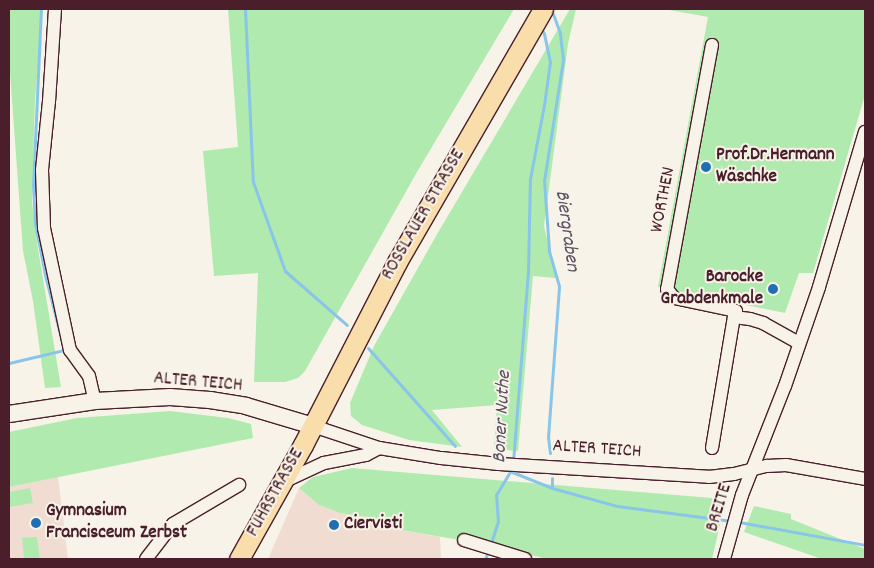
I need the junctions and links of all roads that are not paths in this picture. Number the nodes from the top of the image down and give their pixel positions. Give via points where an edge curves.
1 (55, 9) edge
2 (543, 9) edge
3 (712, 45) dead end
4 (865, 132) edge
5 (735, 314) junction
6 (799, 343) junction
7 (95, 401) junction
8 (9, 414) edge
9 (313, 426) junction
10 (379, 448) junction
11 (712, 448) dead end
12 (753, 468) junction
13 (865, 479) edge
14 (283, 482) junction
15 (239, 485) dead end
16 (464, 540) dead end
17 (146, 559) edge
18 (239, 559) edge
19 (525, 559) edge
20 (724, 559) edge

1 - 7 street via 42,170 44,228 70,350 89,376
2 - 9 main road, ROSSLAUER STRASSE via 397,262
3 - 5 street, WORTHEN via 667,290 674,298
4 - 6 street, BREITE
5 - 6 street via 763,323
5 - 11 street
6 - 12 street, BREITE
7 - 8 main road, ALTER TEICH
7 - 9 main road, ALTER TEICH via 170,397 210,400 262,410
9 - 10 street, ALTER TEICH
9 - 14 main road, FUHRSTRASSE
10 - 12 street, ALTER TEICH via 499,464 709,477
10 - 14 street via 366,455 324,464
12 - 13 street, ALTER TEICH via 795,466
12 - 20 street, BREITE
14 - 18 main road, FUHRSTRASSE
15 - 17 street via 173,524
16 - 19 street

